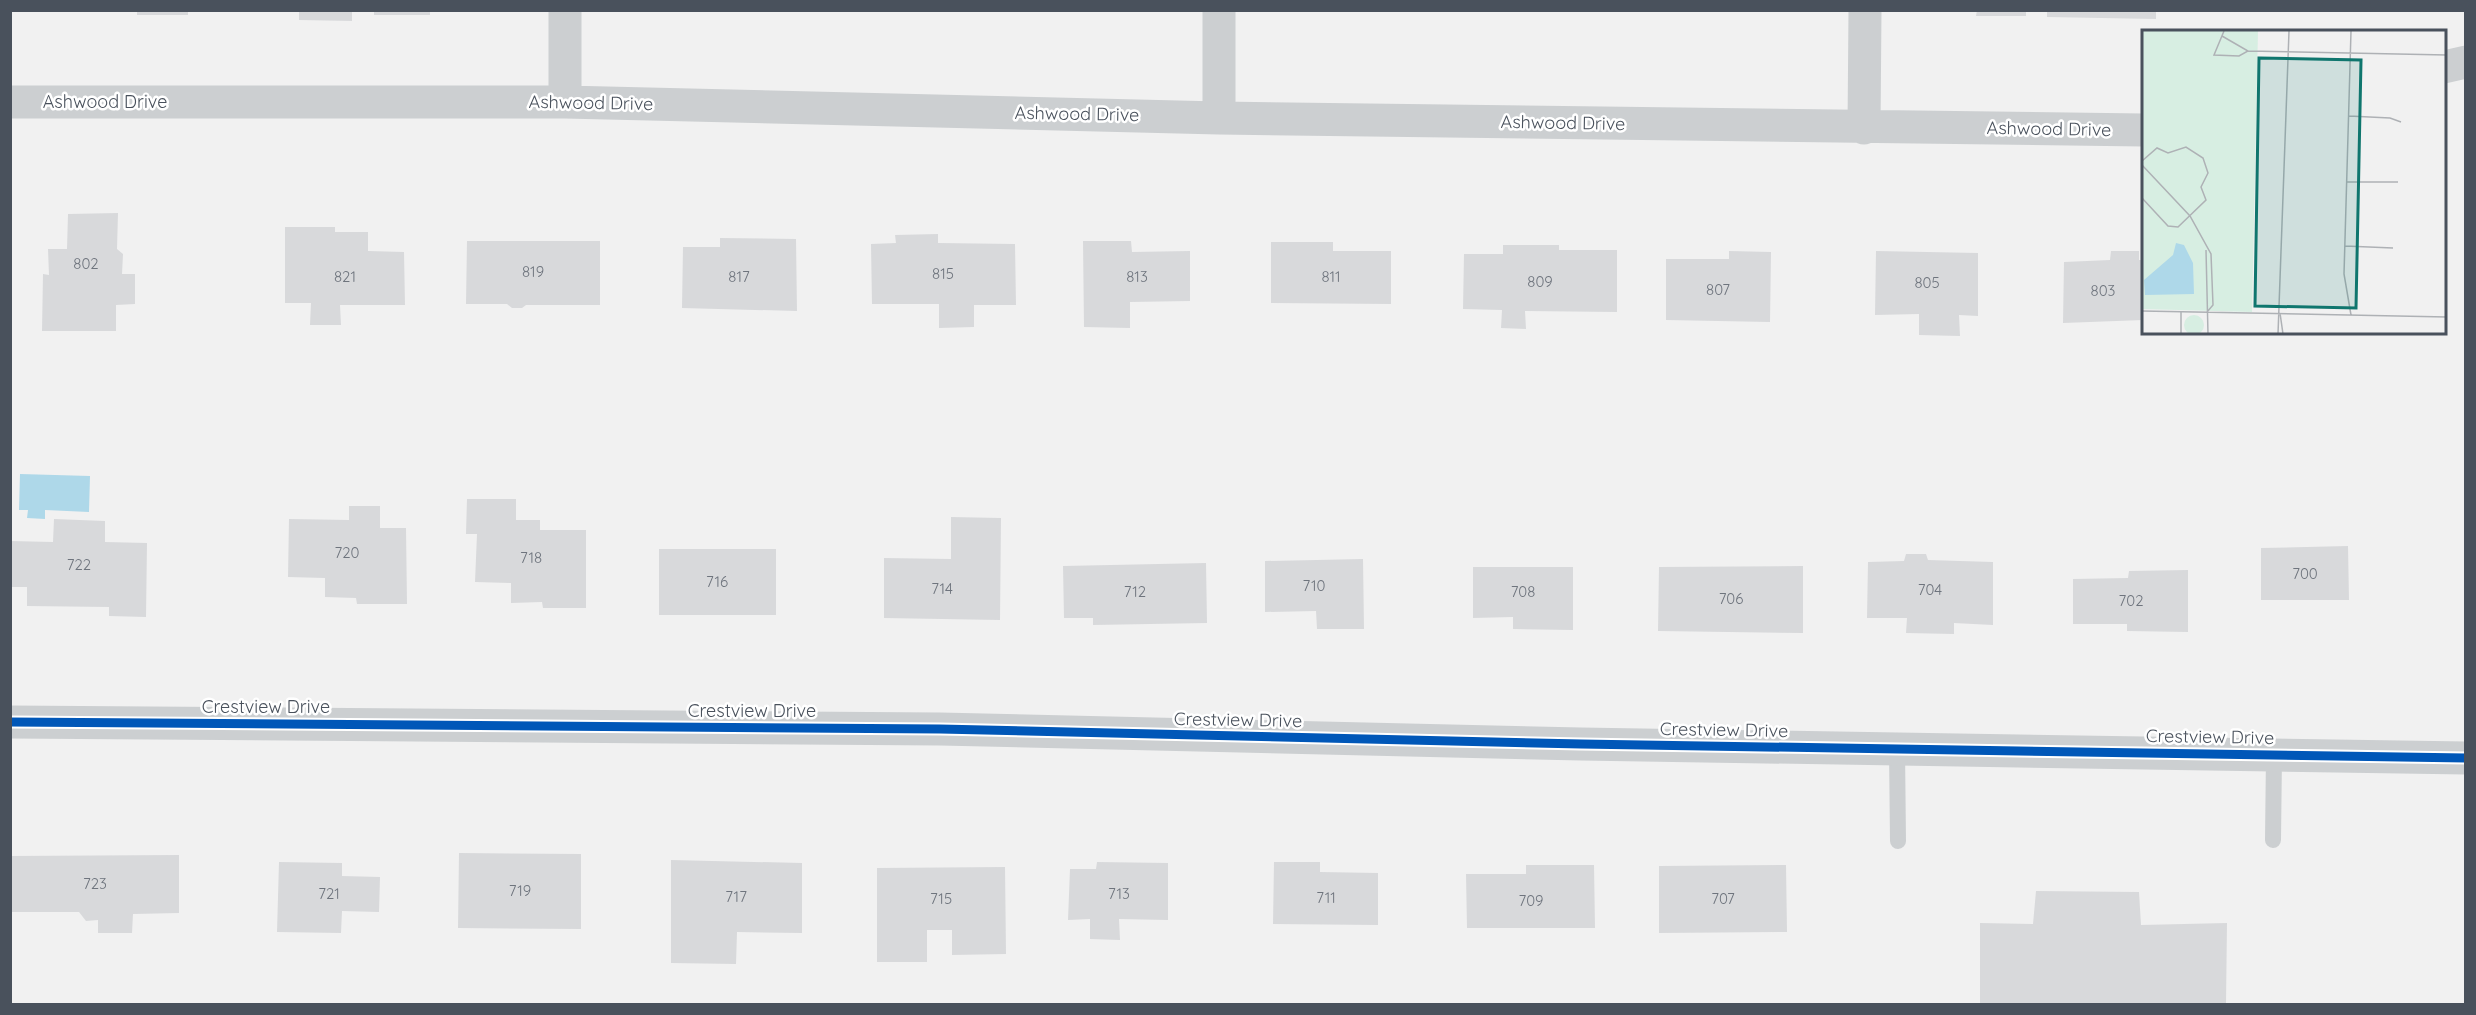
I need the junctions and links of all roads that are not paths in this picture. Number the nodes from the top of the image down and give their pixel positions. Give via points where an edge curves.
1 (565, 10) edge
2 (1219, 10) edge
3 (1865, 10) edge
4 (2466, 62) edge
5 (2446, 67) edge
6 (10, 102) edge
7 (565, 102) junction
8 (1219, 118) junction
9 (1864, 128) junction
10 (2142, 130) edge
11 (10, 722) edge
12 (1897, 749) junction
13 (2274, 755) junction
14 (2466, 758) edge
15 (2273, 840) dead end
16 (1898, 841) dead end

1 - 7 street
2 - 8 street
3 - 9 street
4 - 5 street
6 - 7 street, Ashwood Drive
7 - 8 street, Ashwood Drive
8 - 9 street, Ashwood Drive
9 - 10 street, Ashwood Drive
11 - 12 street, Crestview Drive via 940,729
12 - 13 street, Crestview Drive
12 - 16 lane
13 - 14 street, Crestview Drive
13 - 15 lane

